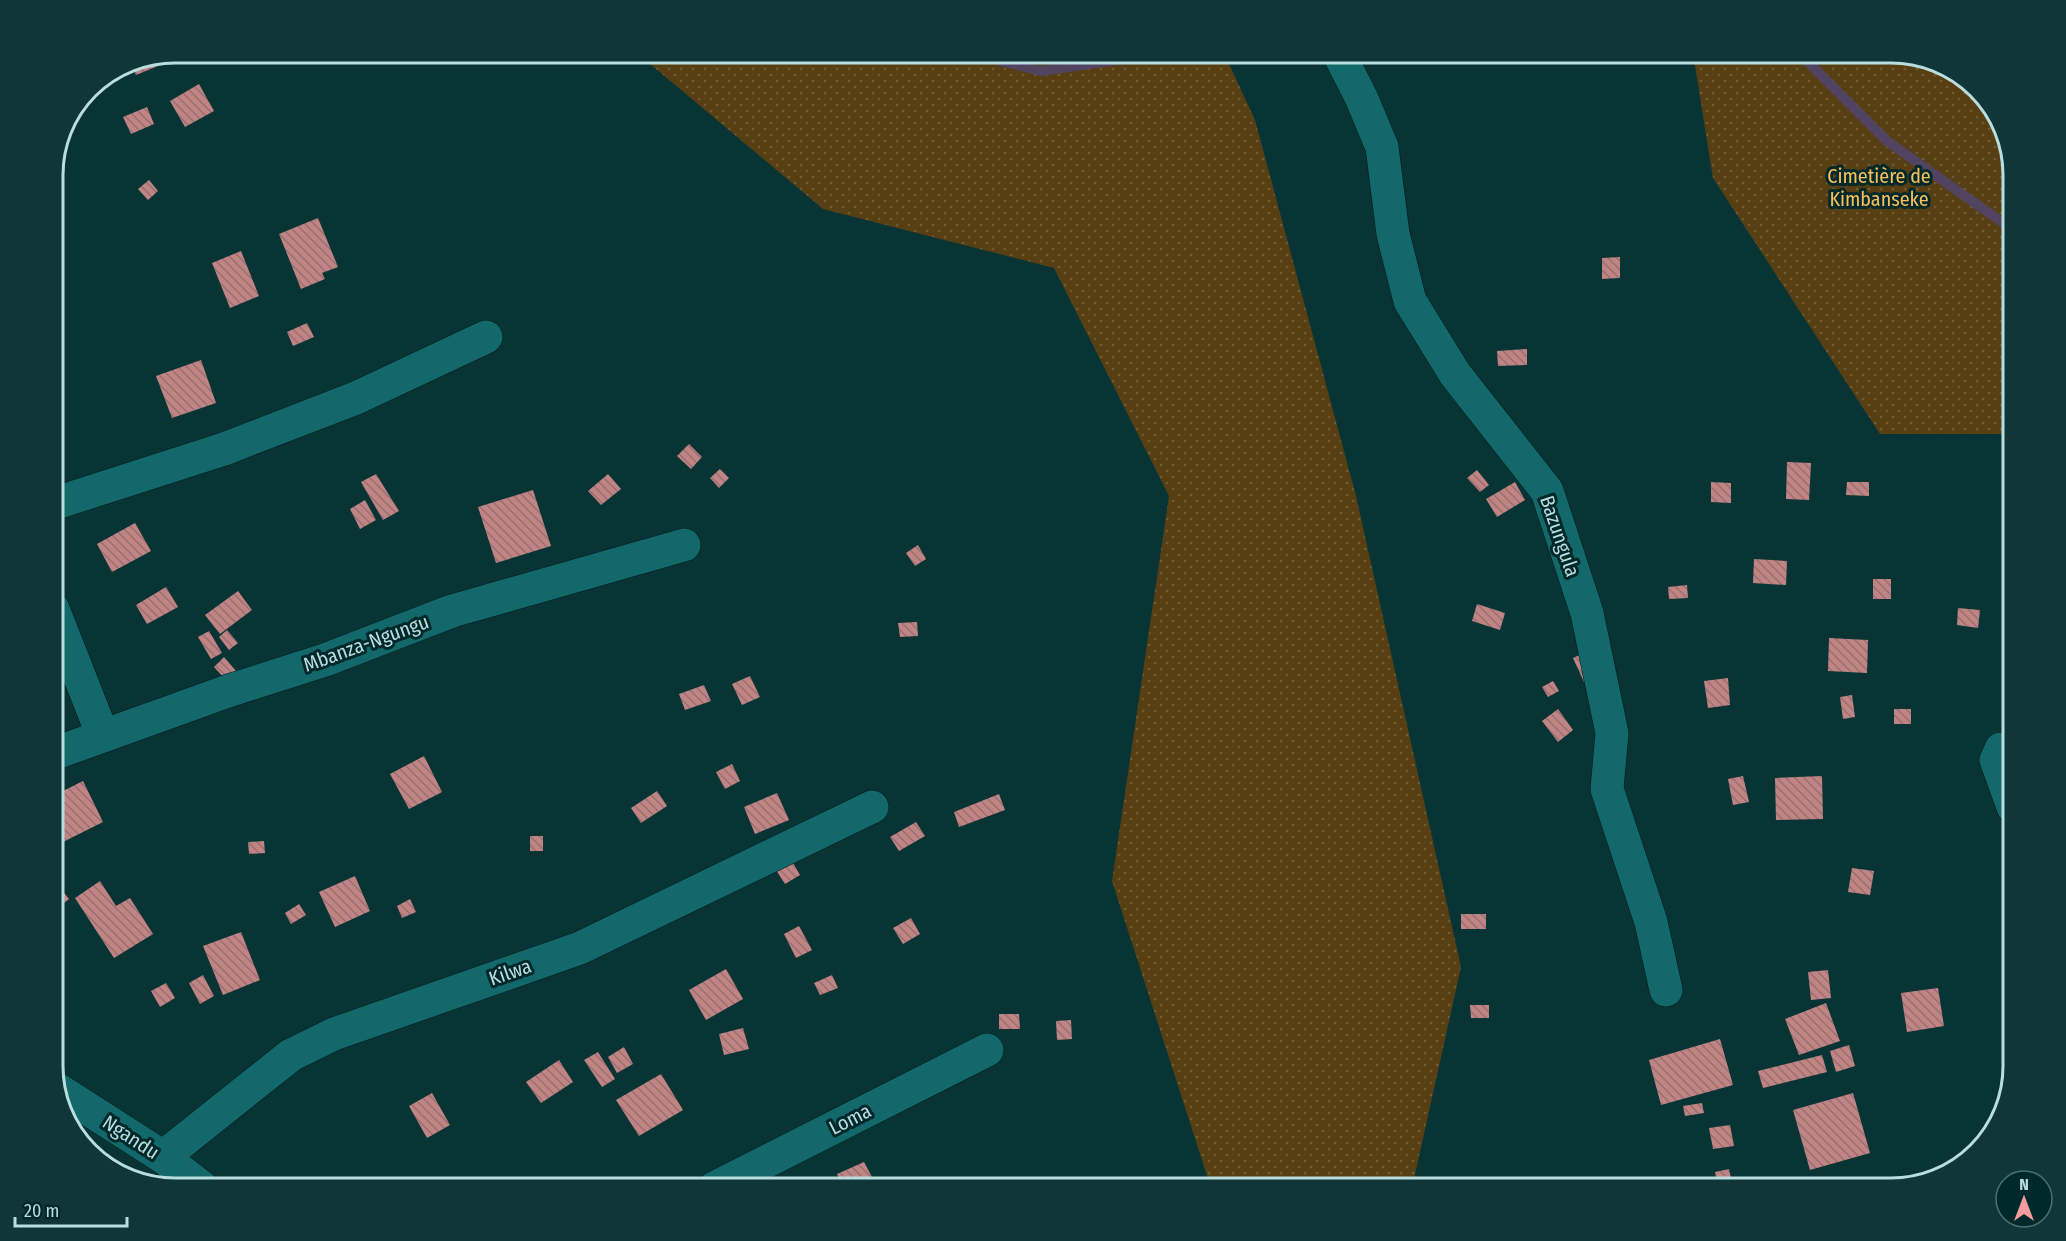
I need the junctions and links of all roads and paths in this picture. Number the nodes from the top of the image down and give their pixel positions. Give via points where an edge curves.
1 (1344, 63) edge
2 (486, 338) dead end
3 (63, 501) edge
4 (684, 545) dead end
5 (63, 634) edge
6 (103, 736) junction
7 (2003, 749) edge
8 (63, 750) edge
9 (2003, 779) edge
10 (872, 807) dead end
11 (1666, 990) dead end
12 (987, 1050) dead end
13 (67, 1096) edge
14 (163, 1157) junction
15 (188, 1178) edge
16 (734, 1178) edge

1 - 11 street, Bazungula via 1382,147 1393,234 1410,301 1455,374 1547,491 1587,613 1612,734 1606,789 1651,922
2 - 3 street via 356,398 257,437
4 - 6 street, Mbanza-Ngungu via 452,611 325,660
5 - 6 street
6 - 8 street, Mbanza-Ngungu
7 - 9 street via 1996,760
10 - 14 street, Kilwa via 580,948 334,1034 291,1055
12 - 16 street, Loma
13 - 14 street, Ngandu
14 - 15 street, Ngandu

